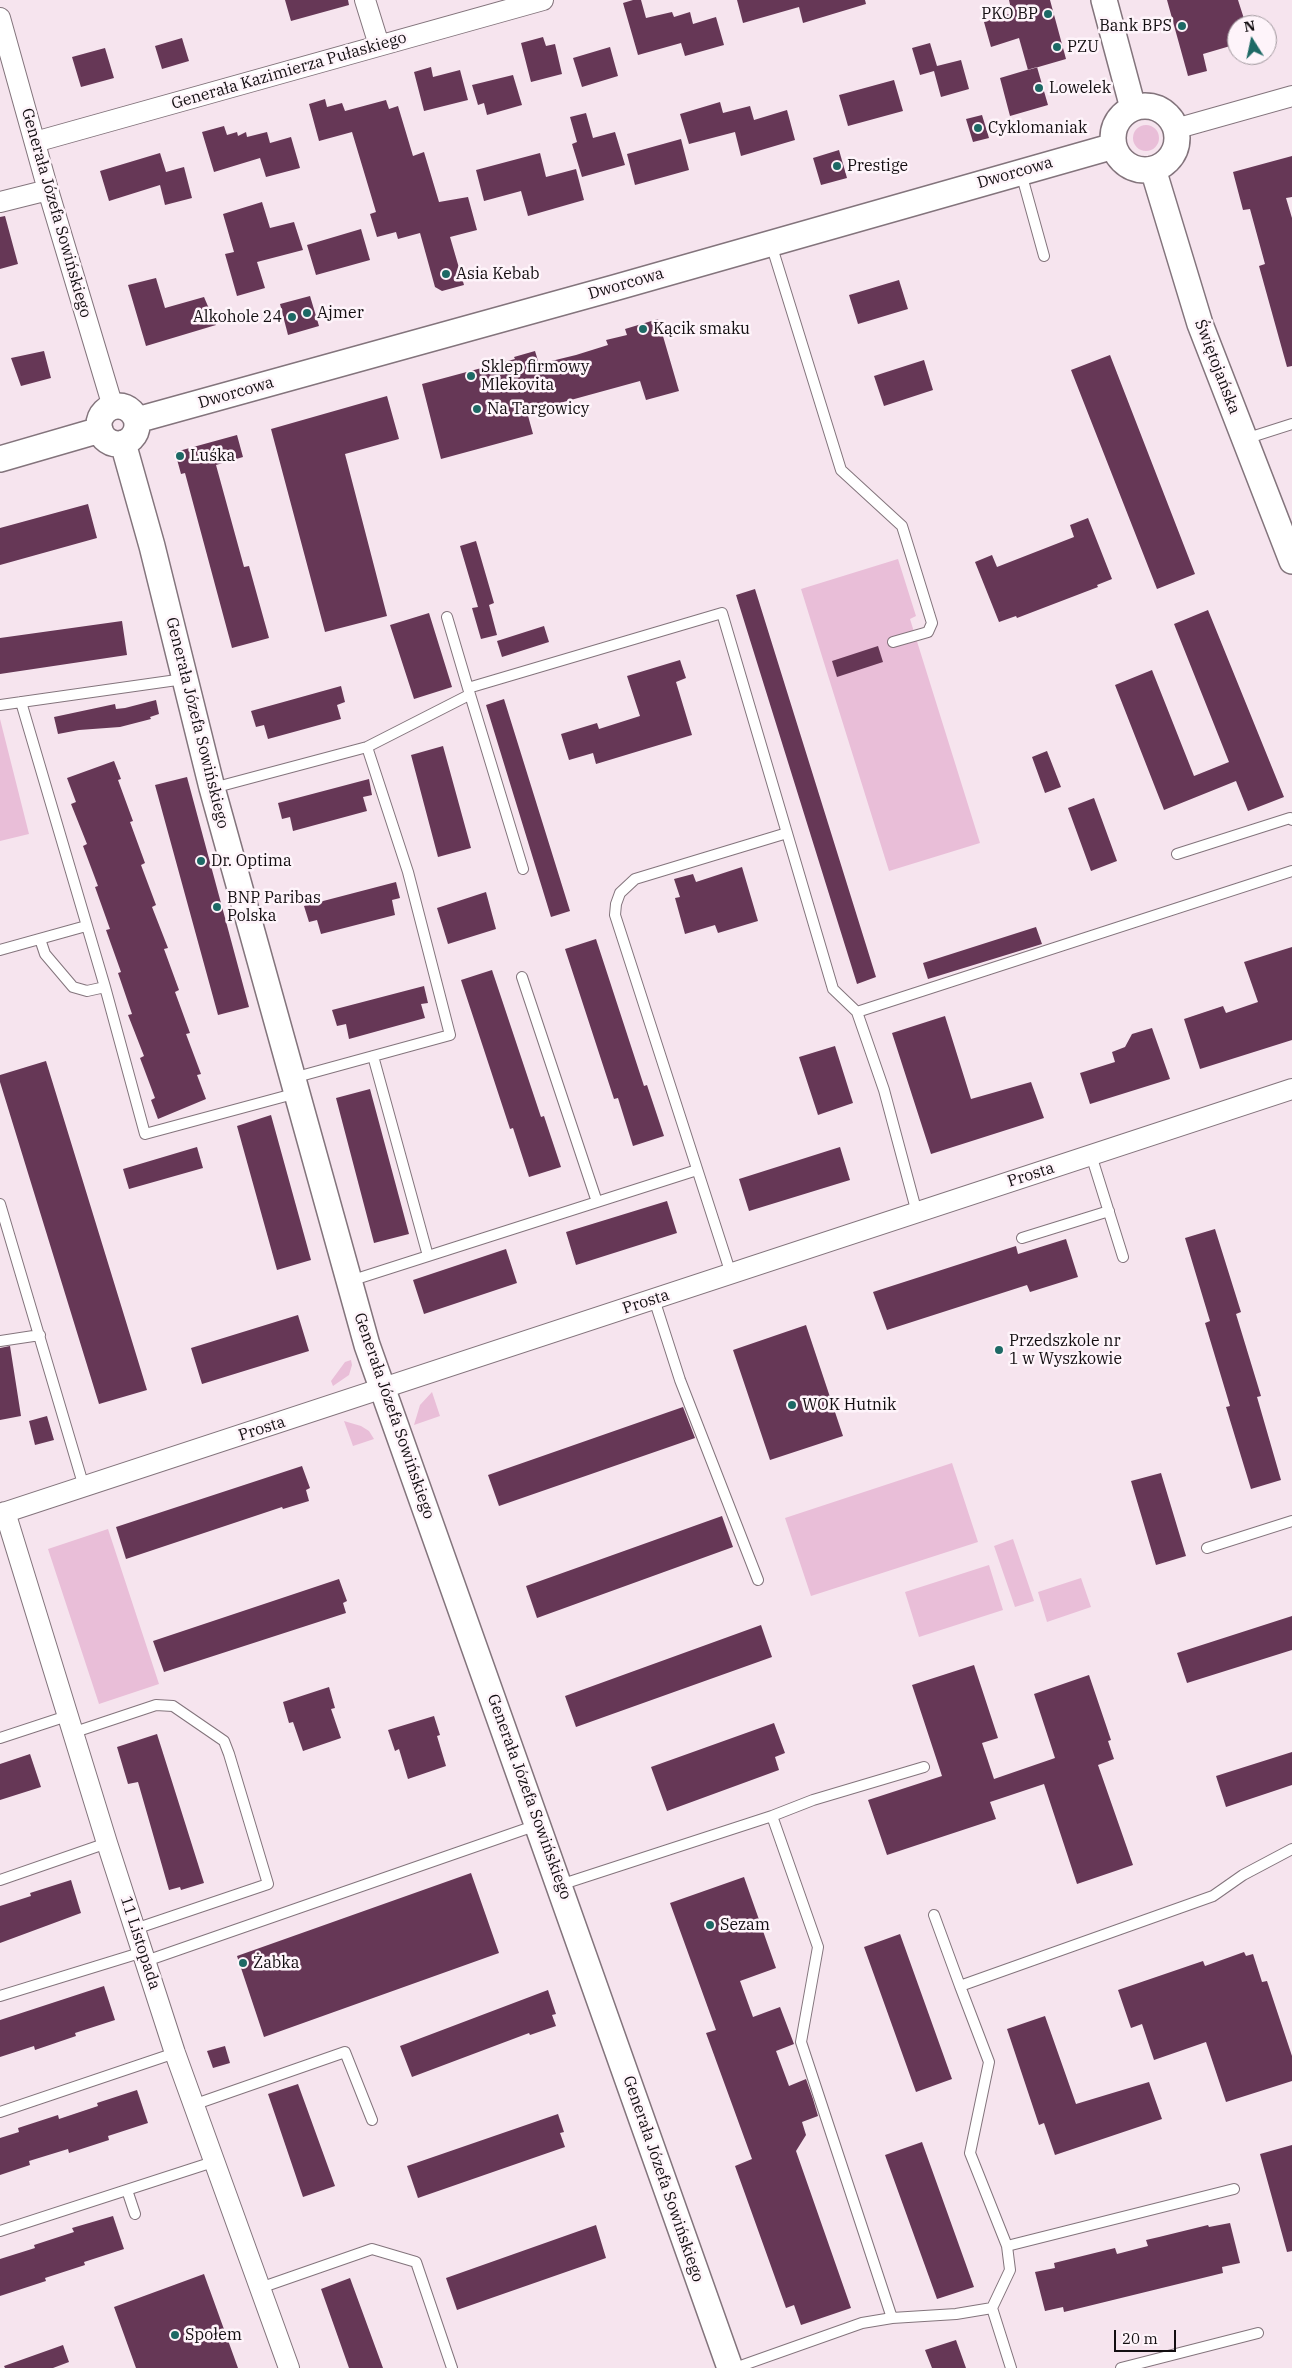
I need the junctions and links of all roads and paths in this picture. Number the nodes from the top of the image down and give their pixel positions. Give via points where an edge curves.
1 (365, 0) edge
2 (543, 0) edge
3 (1104, 0) edge
4 (0, 18) edge
5 (379, 45) junction
6 (1292, 96) edge
7 (1133, 108) junction
8 (1175, 129) junction
9 (35, 142) junction
10 (1114, 146) junction
11 (1153, 168) junction
12 (1021, 172) junction
13 (48, 190) junction
14 (0, 202) edge
15 (770, 243) junction
16 (1044, 256) dead end
17 (112, 407) junction
18 (137, 420) junction
19 (1292, 424) edge
20 (100, 430) junction
21 (1245, 439) junction
22 (123, 443) junction
23 (0, 459) edge
24 (1292, 561) edge
25 (447, 616) dead end
26 (893, 642) dead end
27 (184, 679) junction
28 (469, 691) junction
29 (21, 702) junction
30 (0, 705) edge
31 (367, 746) junction
32 (212, 788) junction
33 (1292, 820) edge
34 (787, 833) junction
35 (1177, 854) dead end
36 (523, 869) dead end
37 (1292, 871) edge
38 (86, 926) junction
39 (40, 939) junction
40 (0, 950) edge
41 (522, 977) dead end
42 (105, 986) junction
43 (857, 1012) junction
44 (373, 1056) junction
45 (295, 1086) junction
46 (1292, 1089) edge
47 (1091, 1155) junction
48 (697, 1170) junction
49 (597, 1202) junction
50 (0, 1204) edge
51 (1109, 1211) junction
52 (916, 1213) junction
53 (1022, 1238) dead end
54 (428, 1256) junction
55 (1124, 1257) dead end
56 (731, 1274) junction
57 (350, 1282) junction
58 (654, 1299) junction
59 (40, 1335) junction
60 (0, 1341) edge
61 (382, 1389) junction
62 (84, 1487) junction
63 (2, 1513) edge
64 (1292, 1521) edge
65 (1207, 1548) dead end
66 (758, 1580) dead end
67 (70, 1724) junction
68 (0, 1738) edge
69 (924, 1767) dead end
70 (772, 1816) junction
71 (538, 1824) junction
72 (106, 1843) junction
73 (1292, 1849) edge
74 (0, 1880) edge
75 (560, 1885) junction
76 (934, 1915) dead end
77 (135, 1929) junction
78 (145, 1956) junction
79 (960, 1986) junction
80 (0, 1996) edge
81 (175, 2053) junction
82 (193, 2105) junction
83 (0, 2112) edge
84 (372, 2120) dead end
85 (214, 2162) junction
86 (1234, 2189) dead end
87 (128, 2190) junction
88 (135, 2214) dead end
89 (0, 2231) edge
90 (1007, 2246) junction
91 (260, 2288) junction
92 (992, 2308) junction
93 (892, 2318) junction
94 (1258, 2333) dead end
95 (289, 2368) edge
96 (452, 2368) edge
97 (730, 2368) edge
98 (735, 2368) edge
99 (1011, 2368) edge
100 (1121, 2368) edge

1 - 5 street
2 - 5 street, Generała Kazimierza Pułaskiego
3 - 7 street
4 - 9 street, Generała Józefa Sowińskiego
5 - 9 street, Generała Kazimierza Pułaskiego
6 - 8 street
7 - 8 street via 1144,106 1163,112
7 - 10 street via 1125,112 1114,127
8 - 11 street via 1176,144 1170,157
9 - 13 street, Generała Józefa Sowińskiego
10 - 11 street via 1118,155 1133,168
10 - 12 street, Dworcowa
11 - 21 street, Świętojańska via 1200,324
12 - 15 street, Dworcowa
12 - 16 lane
13 - 14 street
13 - 17 street, Generała Józefa Sowińskiego
15 - 18 street, Dworcowa
15 - 26 lane via 841,470 902,526 932,623 928,632
17 - 18 street via 130,410
17 - 20 street via 103,414
18 - 22 street via 135,435
19 - 21 lane
20 - 22 street via 111,442
20 - 23 street
21 - 24 street, Świętojańska
22 - 27 street, Generała Józefa Sowińskiego
25 - 28 lane
27 - 29 lane
27 - 32 street, Generała Józefa Sowińskiego
28 - 31 lane
28 - 34 lane via 722,613
28 - 36 lane
29 - 30 lane
29 - 38 lane
31 - 32 lane
31 - 44 lane via 408,872 450,1035
32 - 45 street, Generała Józefa Sowińskiego
33 - 35 lane
34 - 43 lane via 833,989
34 - 48 lane via 635,879 620,893 616,904 616,915
37 - 43 lane
38 - 39 lane
38 - 42 lane
39 - 40 lane
39 - 42 lane via 45,954 73,986 87,991
41 - 49 lane
42 - 45 lane via 145,1134
43 - 52 lane via 884,1090
44 - 45 lane
44 - 54 lane
45 - 57 street, Generała Józefa Sowińskiego
46 - 47 street, Prosta
47 - 51 lane
47 - 52 street, Prosta
48 - 49 lane
48 - 56 lane
49 - 54 lane
50 - 59 lane
51 - 53 lane
51 - 55 lane
52 - 56 street, Prosta
54 - 57 lane
56 - 58 street, Prosta
57 - 61 street, Generała Józefa Sowińskiego
58 - 61 street, Prosta
58 - 66 lane via 680,1380
59 - 60 lane
59 - 62 lane
61 - 62 street, Prosta
61 - 71 street, Generała Józefa Sowińskiego
62 - 63 street, Prosta
63 - 67 street, 11 Listopada
64 - 65 lane
67 - 68 lane
67 - 72 street, 11 Listopada
67 - 77 lane via 156,1705 173,1706 224,1741 230,1754 268,1884
69 - 70 lane via 813,1800
70 - 75 lane
70 - 93 lane via 818,1947 801,2042
71 - 75 street, Generała Józefa Sowińskiego
71 - 78 lane
72 - 74 lane
72 - 77 street, 11 Listopada
73 - 79 lane via 1243,1875 1213,1896
75 - 97 street, Generała Józefa Sowińskiego
76 - 79 lane
77 - 78 street, 11 Listopada
78 - 80 lane
78 - 81 street, 11 Listopada
79 - 90 lane via 989,2062 970,2153
81 - 82 street, 11 Listopada
81 - 83 lane
82 - 84 lane via 345,2052
82 - 85 street, 11 Listopada
85 - 87 lane
85 - 91 street, 11 Listopada
86 - 90 lane
87 - 88 lane
87 - 89 lane
90 - 92 lane via 1010,2270
91 - 95 street, 11 Listopada
91 - 96 lane via 372,2249 416,2262
92 - 93 lane
92 - 99 lane
93 - 98 lane via 862,2323
94 - 100 lane

